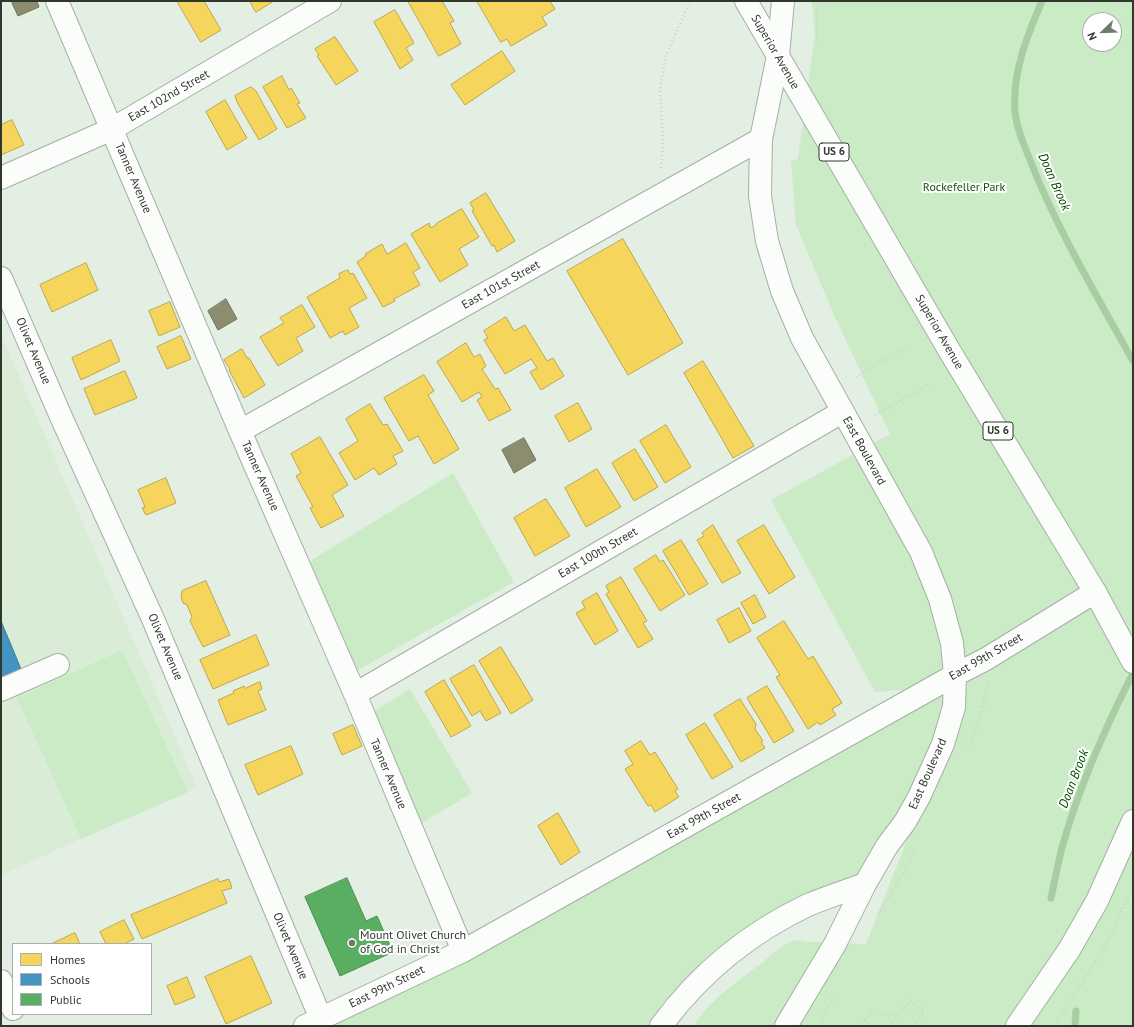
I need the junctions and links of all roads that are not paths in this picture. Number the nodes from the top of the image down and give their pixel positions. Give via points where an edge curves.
1 (57, 1) edge
2 (330, 1) edge
3 (746, 1) edge
4 (783, 1) edge
5 (778, 56) junction
6 (112, 129) junction
7 (761, 139) junction
8 (1, 178) edge
9 (1, 278) edge
10 (842, 412) junction
11 (240, 431) junction
12 (1095, 592) junction
13 (1133, 662) edge
14 (58, 665) dead end
15 (955, 674) junction
16 (1, 690) edge
17 (355, 694) junction
18 (1133, 821) edge
19 (866, 884) junction
20 (463, 951) junction
21 (1, 981) edge
22 (12, 1007) edge
23 (15, 1015) edge
24 (313, 1023) edge
25 (20, 1026) edge
26 (660, 1026) edge
27 (786, 1026) edge
28 (1017, 1026) edge

1 - 6 street, Tanner Avenue
2 - 6 street, East 102nd Street
3 - 5 street, Superior Avenue / US 6
4 - 5 street, East Boulevard
5 - 7 street, East Boulevard
5 - 12 street, Superior Avenue / US 6 via 949,350
6 - 8 street, East 102nd Street
6 - 11 street, Tanner Avenue
7 - 10 street, East Boulevard via 760,196 766,241 782,291 802,338
7 - 11 street, East 101st Street
9 - 24 street, Olivet Avenue via 153,619
10 - 15 street, East Boulevard via 921,552 940,599 952,643
10 - 17 street, East 100th Street
11 - 17 street, Tanner Avenue
12 - 13 street, Superior Avenue / US 6
12 - 15 street, East 99th Street via 986,659
14 - 16 street
15 - 19 street, East Boulevard via 954,706 943,744 919,797
15 - 20 street, East 99th Street
17 - 20 street, Tanner Avenue
18 - 28 street via 1097,901 1069,950
19 - 26 street via 808,905 754,936 730,953 687,993
19 - 27 street, East Boulevard via 835,944
20 - 24 street, East 99th Street
21 - 22 street
23 - 25 street

